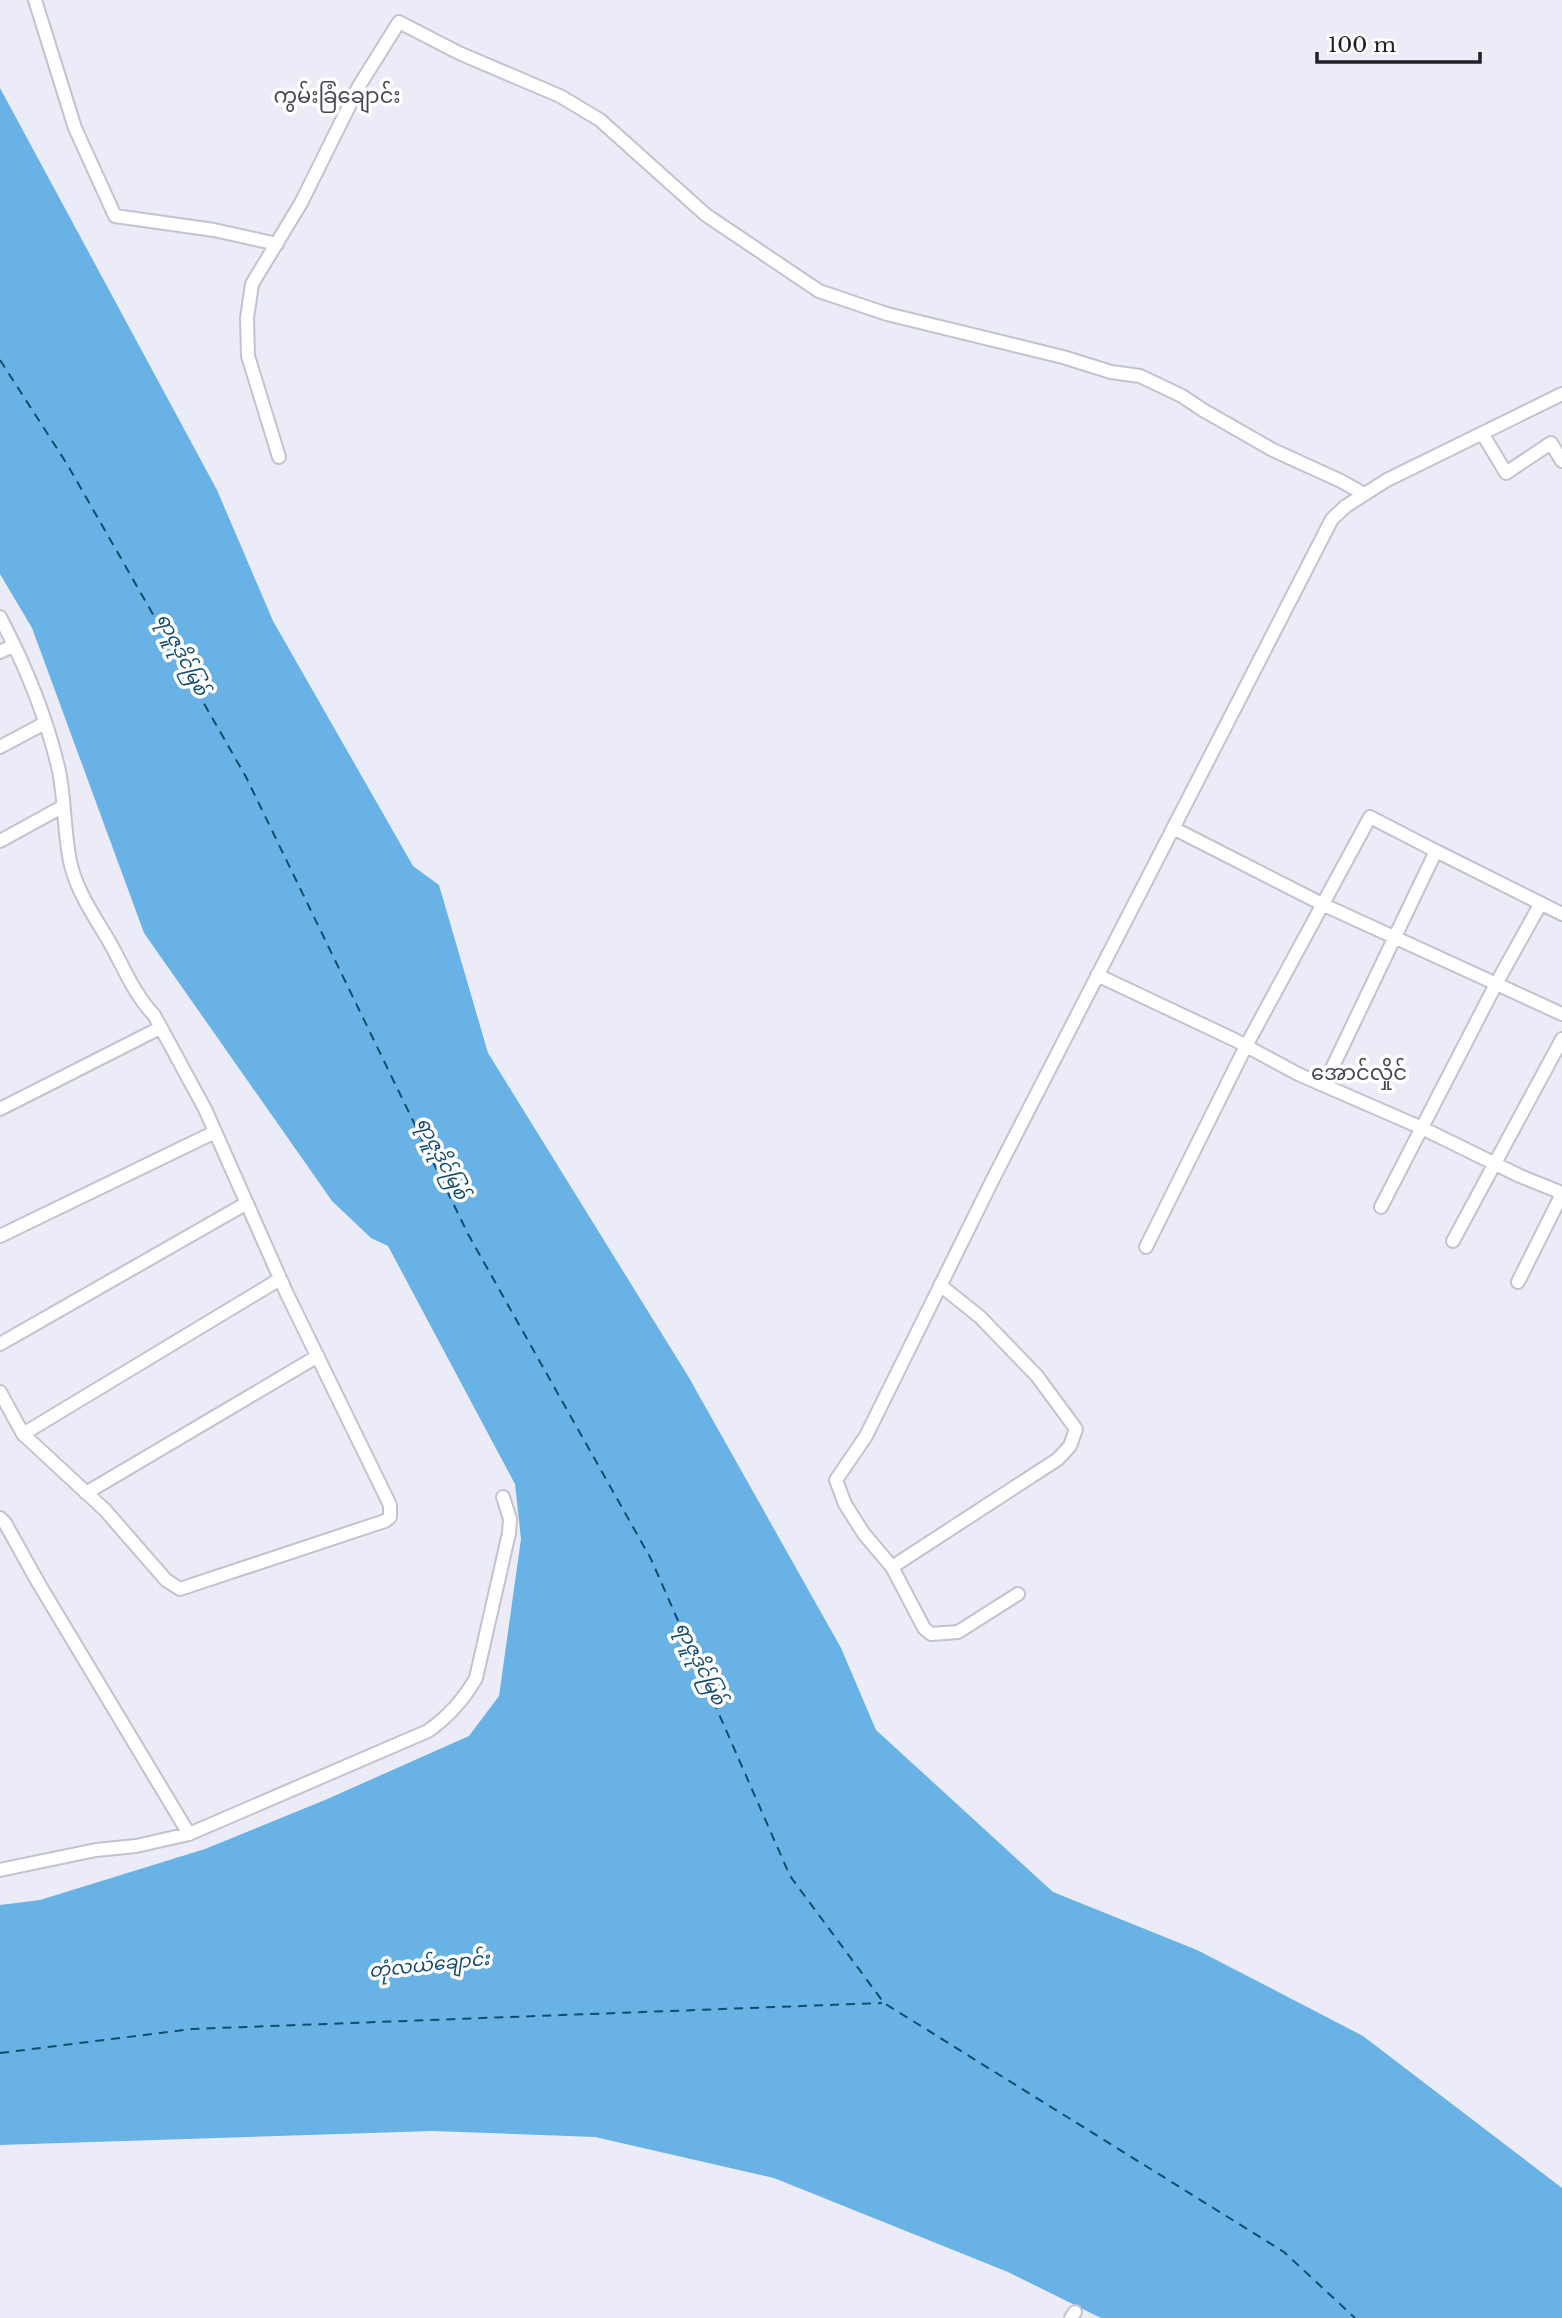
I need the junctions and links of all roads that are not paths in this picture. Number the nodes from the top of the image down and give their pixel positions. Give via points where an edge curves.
1 (35, 0) edge
2 (277, 244) junction
3 (1562, 394) edge
4 (1482, 433) junction
5 (279, 457) dead end
6 (1562, 461) edge
7 (1364, 494) junction
8 (0, 617) edge
9 (14, 645) junction
10 (0, 653) edge
11 (45, 723) junction
12 (0, 747) edge
13 (62, 807) junction
14 (1173, 828) junction
15 (0, 841) edge
16 (1436, 851) junction
17 (1541, 903) junction
18 (1324, 905) junction
19 (1562, 914) edge
20 (1393, 937) junction
21 (1097, 975) junction
22 (1496, 984) junction
23 (1562, 1014) edge
24 (160, 1028) junction
25 (1562, 1040) edge
26 (1246, 1046) junction
27 (1324, 1085) junction
28 (0, 1109) edge
29 (1422, 1128) junction
30 (215, 1132) junction
31 (1495, 1164) junction
32 (1562, 1194) edge
33 (247, 1203) junction
34 (1381, 1208) dead end
35 (0, 1236) edge
36 (1453, 1241) dead end
37 (1146, 1247) dead end
38 (281, 1279) junction
39 (1518, 1282) dead end
40 (940, 1285) junction
41 (0, 1344) edge
42 (318, 1356) junction
43 (0, 1392) edge
44 (23, 1434) junction
45 (86, 1493) junction
46 (503, 1497) dead end
47 (0, 1518) edge
48 (892, 1567) junction
49 (1018, 1594) dead end
50 (190, 1834) junction
51 (0, 1870) edge

1 - 2 street via 75,128 115,216
2 - 5 street via 252,284 247,318 248,356
2 - 7 street via 359,86 399,22 560,96 600,120 706,215 819,291 887,314 1140,376
3 - 4 street
4 - 6 street via 1506,473 1551,443
4 - 7 street
7 - 14 street via 1332,519
8 - 9 street
9 - 10 street
9 - 11 street
11 - 12 street
11 - 13 street via 59,773
13 - 15 street
13 - 24 street via 70,863 78,884
14 - 18 street
14 - 21 street
16 - 17 street
16 - 18 street via 1370,817
16 - 20 street
17 - 19 street
17 - 22 street
18 - 20 street
18 - 26 street
20 - 22 street
20 - 27 street
21 - 26 street
21 - 40 street
22 - 23 street
22 - 29 street
24 - 28 street
24 - 30 street
25 - 31 street
26 - 27 street
26 - 37 street
27 - 29 street
29 - 31 street
29 - 34 street
30 - 33 street
30 - 35 street
31 - 32 street
31 - 36 street
32 - 39 street
33 - 38 street
33 - 41 street
38 - 42 street
38 - 44 street
40 - 48 street via 866,1436 836,1480 845,1504
40 - 48 street via 980,1317 1037,1376 1076,1429 1070,1446 1058,1459
42 - 45 street
42 - 45 street via 390,1506 385,1521 180,1589 166,1580
43 - 44 street
44 - 45 street
46 - 50 street via 509,1533 476,1678 466,1696 428,1731
47 - 50 street
48 - 49 street via 930,1634 958,1632
50 - 51 street

